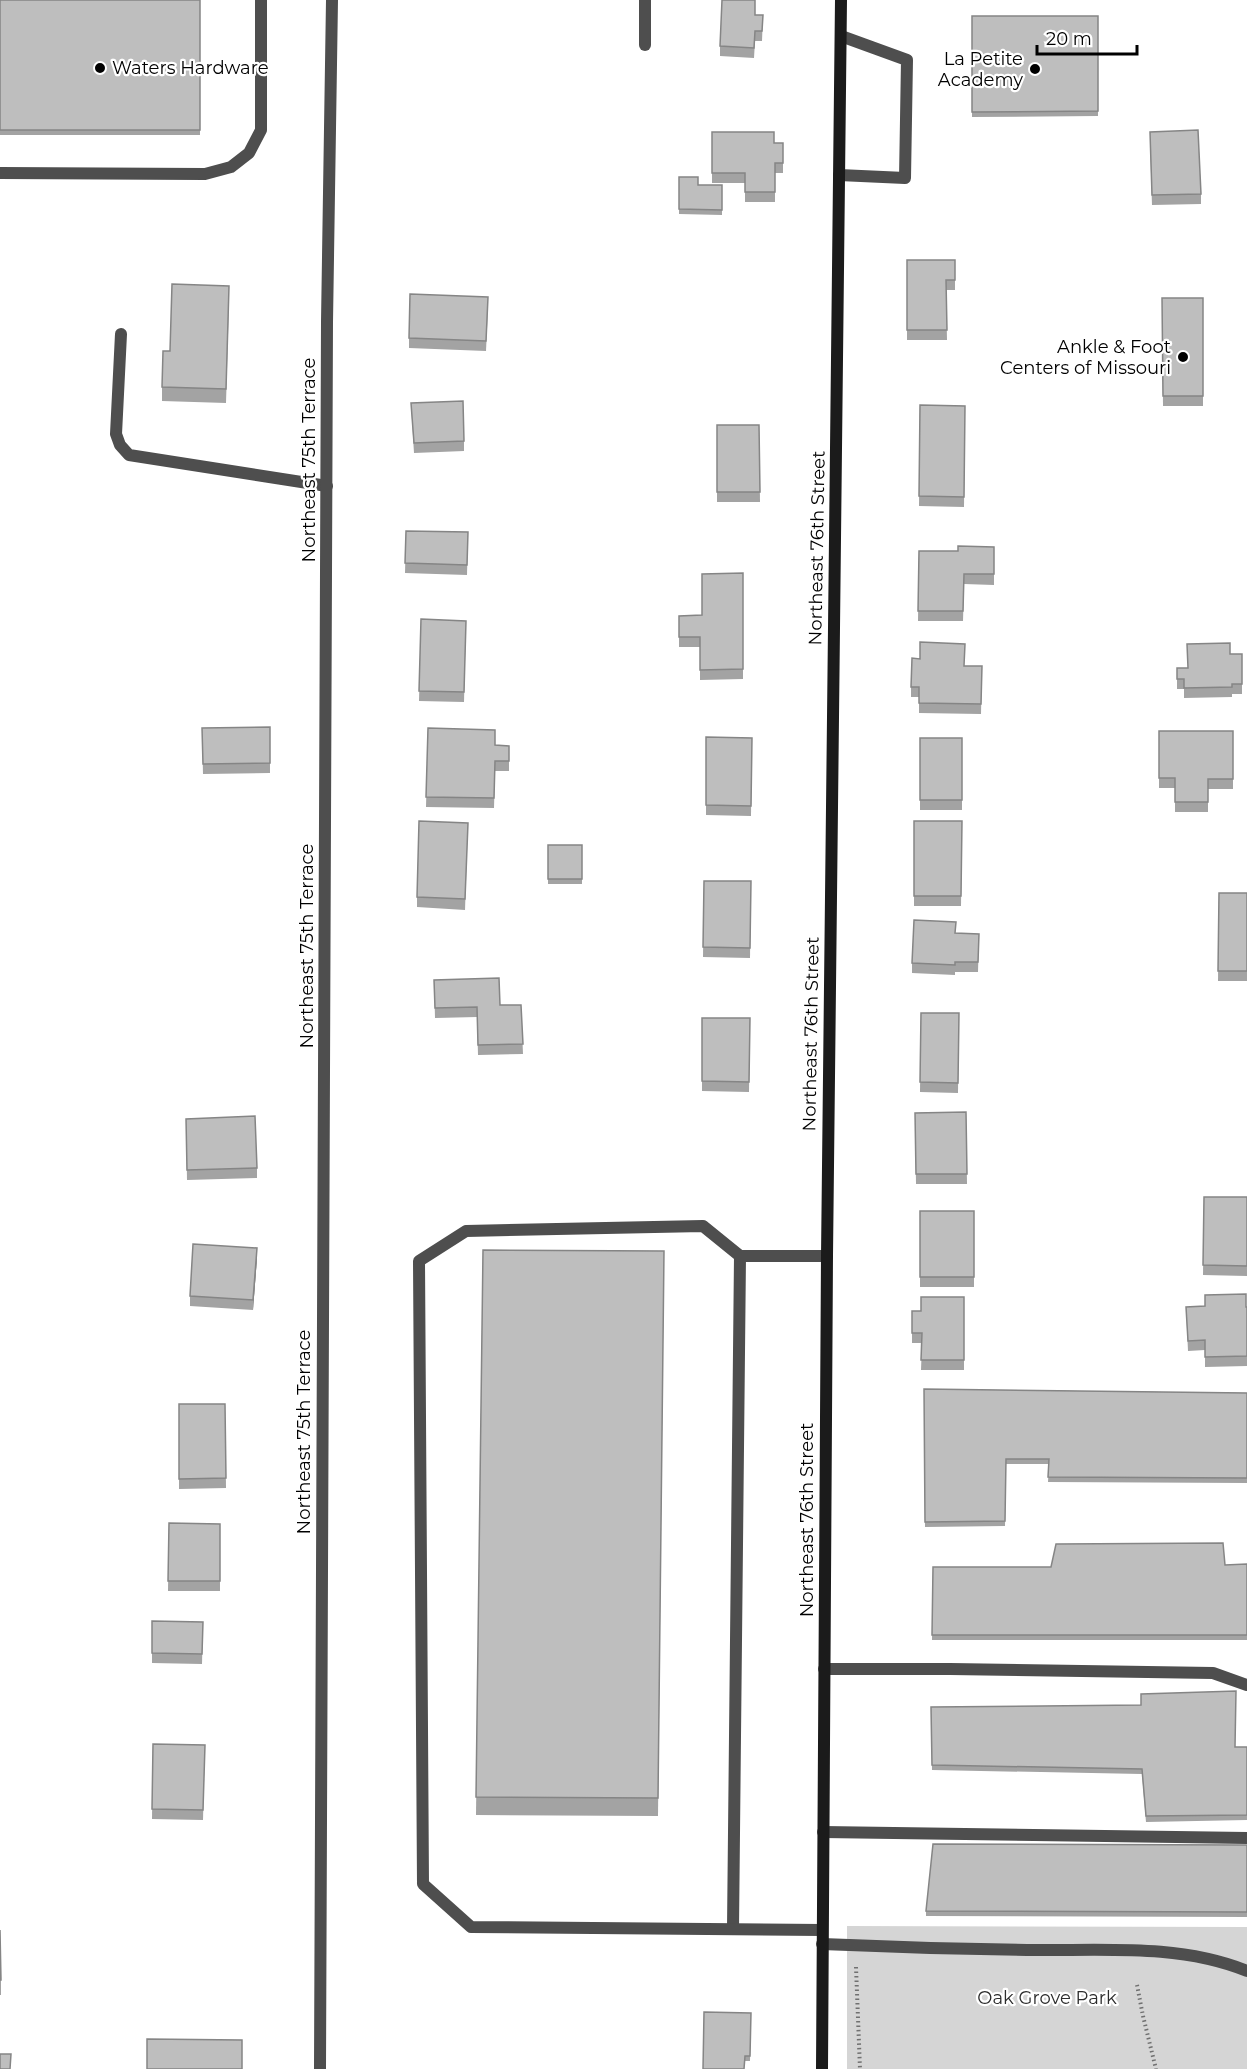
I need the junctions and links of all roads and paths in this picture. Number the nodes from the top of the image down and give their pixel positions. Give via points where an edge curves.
1 (261, 0) edge
2 (332, 0) edge
3 (645, 0) edge
4 (841, 0) edge
5 (841, 36) junction
6 (645, 45) dead end
7 (0, 173) edge
8 (839, 175) junction
9 (121, 334) dead end
10 (327, 486) junction
11 (740, 1256) junction
12 (827, 1256) junction
13 (824, 1669) junction
14 (1247, 1685) edge
15 (823, 1832) junction
16 (1247, 1838) edge
17 (733, 1929) junction
18 (822, 1930) junction
19 (822, 1944) junction
20 (856, 1960) dead end
21 (1247, 1971) edge
22 (1137, 1985) dead end
23 (320, 2069) edge
24 (822, 2069) edge
25 (860, 2069) edge
26 (1156, 2069) edge

1 - 7 street via 261,130 249,153 231,167 204,174
2 - 10 street, Northeast 75th Terrace
3 - 6 street
4 - 5 street, Northeast 76th Street
5 - 8 street, Northeast 76th Street
5 - 8 street via 908,60 905,178
8 - 12 street, Northeast 76th Street
9 - 10 street via 116,434 129,455
10 - 23 street, Northeast 75th Terrace
11 - 12 street
11 - 17 street
11 - 17 street via 703,1226 466,1231 419,1261 423,1884 471,1927
12 - 13 street, Northeast 76th Street
13 - 14 street via 1213,1673
13 - 15 street, Northeast 76th Street
15 - 16 street
15 - 18 street, Northeast 76th Street
17 - 18 street
18 - 19 street, Northeast 76th Street
19 - 21 street via 914,1949 1167,1951
19 - 24 street, Northeast 76th Street
20 - 25 path
22 - 26 path

